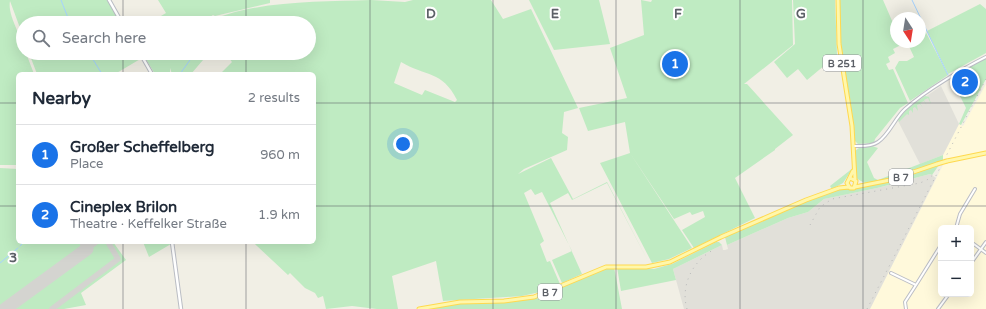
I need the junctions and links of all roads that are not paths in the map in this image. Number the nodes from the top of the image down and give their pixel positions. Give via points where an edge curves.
1 (109, 0) edge
2 (838, 0) edge
3 (118, 16) edge
4 (986, 57) edge
5 (144, 60) edge
6 (151, 72) edge
7 (854, 146) junction
8 (986, 153) edge
9 (854, 170) junction
10 (850, 178) junction
11 (856, 180) junction
12 (847, 182) junction
13 (864, 185) junction
14 (848, 187) junction
15 (855, 187) junction
16 (839, 188) junction
17 (975, 189) dead end
18 (957, 225) edge
19 (986, 242) edge
20 (172, 244) edge
21 (974, 244) edge
22 (981, 249) junction
23 (938, 250) edge
24 (986, 253) edge
25 (973, 261) edge
26 (891, 273) dead end
27 (916, 285) junction
28 (947, 297) edge
29 (182, 309) edge
30 (419, 309) edge
31 (906, 309) edge
32 (938, 309) edge

1 - 3 main road
2 - 7 main road, B 251 via 839,44
4 - 7 street via 961,70 911,104 877,143
5 - 6 main road
7 - 9 main road, B 251
8 - 13 main road, B 7, bridge via 947,161 895,179
9 - 10 main road, B 251
9 - 11 main road, B 251
10 - 11 main road
10 - 12 main road, B 7
11 - 13 main road
11 - 15 main road
12 - 14 main road
12 - 16 main road, B 7
13 - 15 main road, B 7
14 - 15 main road, B 7
14 - 16 main road, B 7
16 - 30 main road, B 7 via 721,237 670,262 650,267 606,267 534,297 460,302
17 - 18 street via 960,214
19 - 22 street
20 - 29 main road
21 - 22 street
22 - 24 street
22 - 25 street
23 - 27 street
26 - 27 street
27 - 31 street via 905,302
28 - 32 street

